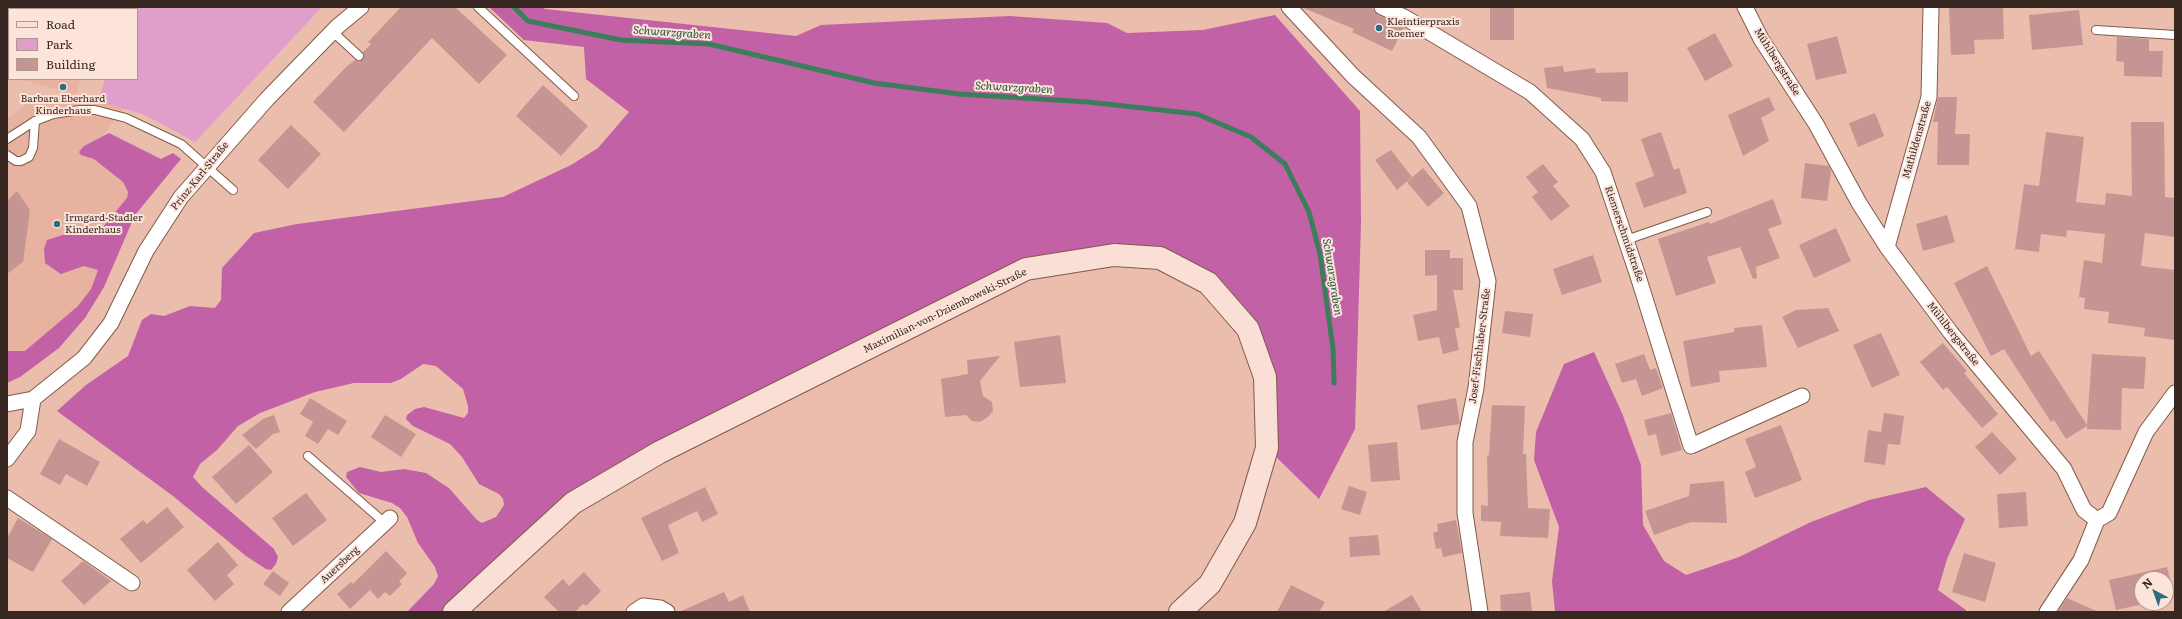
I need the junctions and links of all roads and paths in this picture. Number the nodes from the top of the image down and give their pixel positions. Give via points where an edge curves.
1 (361, 7) edge
2 (478, 7) edge
3 (1289, 7) edge
4 (1382, 7) edge
5 (1745, 7) edge
6 (1931, 7) edge
7 (2096, 30) dead end
8 (333, 32) junction
9 (2175, 34) edge
10 (359, 56) dead end
11 (574, 96) dead end
12 (35, 121) junction
13 (7, 139) edge
14 (7, 154) edge
15 (207, 166) junction
16 (233, 190) dead end
17 (1707, 212) dead end
18 (1626, 240) junction
19 (1887, 247) junction
20 (2175, 393) edge
21 (1802, 396) dead end
22 (33, 399) junction
23 (7, 404) edge
24 (308, 456) dead end
25 (7, 459) edge
26 (7, 498) edge
27 (2097, 520) junction
28 (388, 521) joint
29 (132, 583) dead end
30 (290, 612) edge
31 (454, 612) edge
32 (634, 612) edge
33 (666, 612) edge
34 (1180, 612) edge
35 (1480, 612) edge
36 (2047, 612) edge

1 - 8 street, Prinz-Karl-Straße
2 - 11 lane
3 - 35 street, Josef-Fischhaber-Straße via 1353,76 1419,137 1468,206 1488,281 1476,388 1465,442 1465,513
4 - 18 street, Riemerschmidstraße via 1530,92 1582,139 1603,172
5 - 19 street, Mühlbergstraße via 1761,39 1816,124
6 - 19 street, Mathildenstraße via 1929,97
7 - 9 lane
8 - 10 lane
8 - 15 street, Prinz-Karl-Straße via 267,98
12 - 13 lane via 11,134
12 - 14 lane via 34,148 29,157 16,161
12 - 15 lane via 52,114 80,110 95,110 126,118 180,144
15 - 16 lane
15 - 22 street, Prinz-Karl-Straße via 181,197 146,251 111,324 84,358
17 - 18 lane
18 - 21 street, Riemerschmidstraße via 1691,446
19 - 27 street, Mühlbergstraße via 1951,333 2064,469 2084,510
20 - 27 street via 2146,432 2109,513
22 - 23 street, Prinz-Karl-Straße
22 - 25 street via 28,431
24 - 28 lane
26 - 29 street
27 - 36 street via 2081,560
28 - 30 street, Auersberg
31 - 34 street, Maximilian-von-Dziembowski-Straße via 573,503 660,452 1026,269 1114,255 1160,258 1208,283 1248,329 1265,377 1267,448 1245,523 1210,584
32 - 33 street via 643,606 660,608

